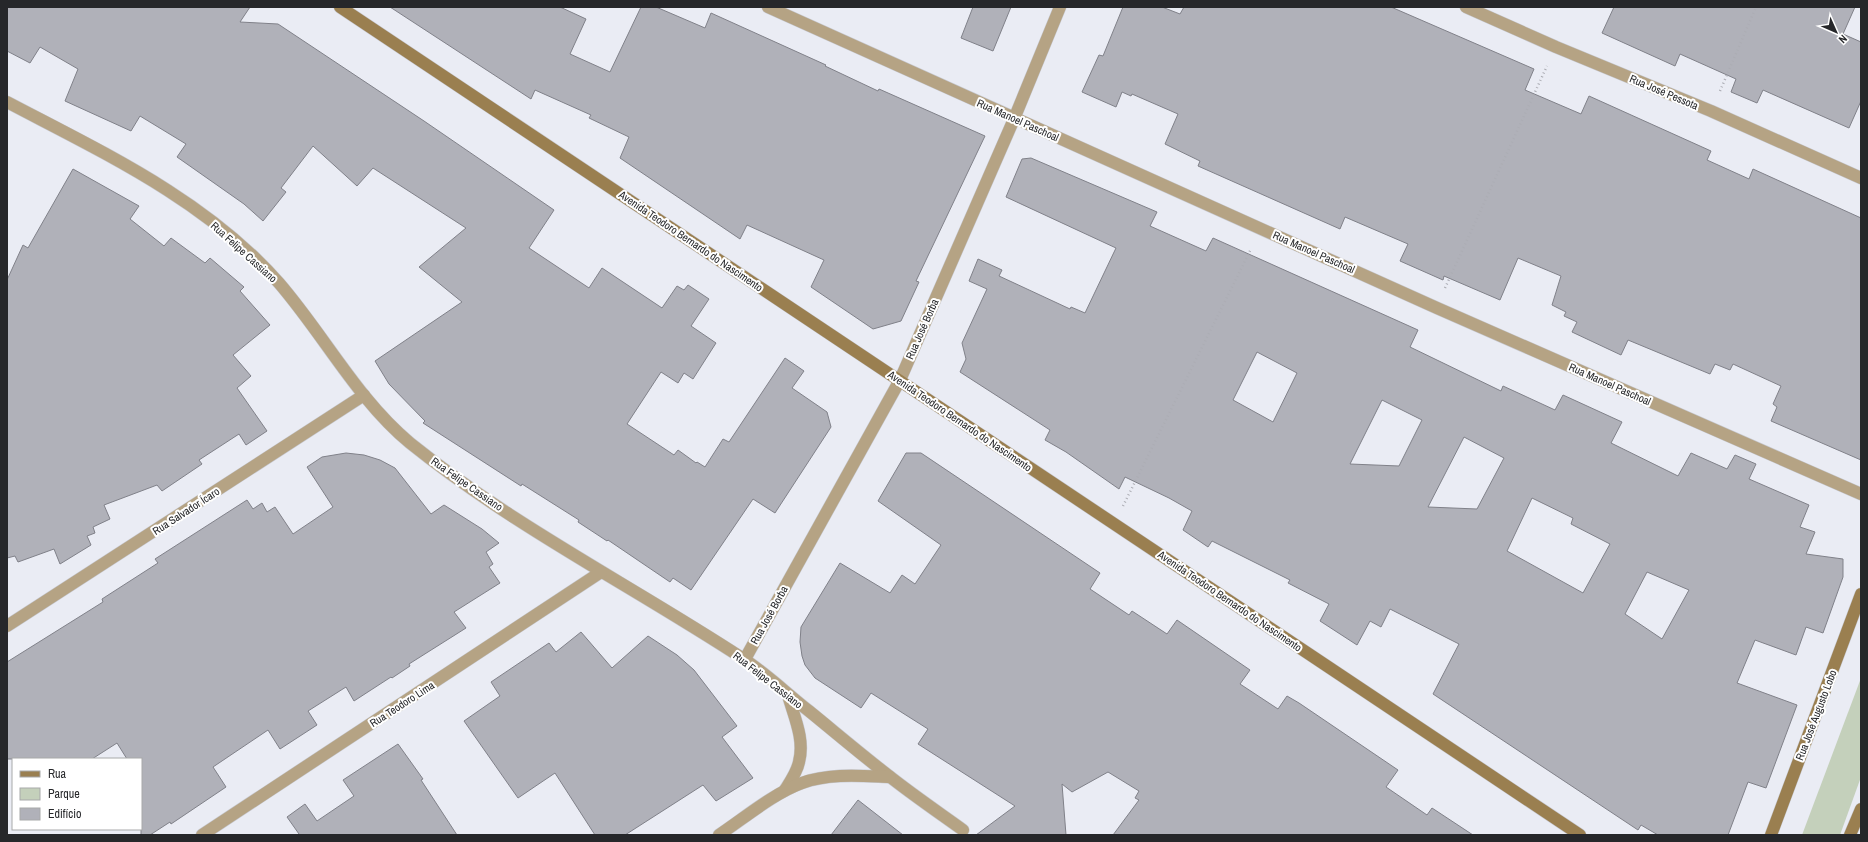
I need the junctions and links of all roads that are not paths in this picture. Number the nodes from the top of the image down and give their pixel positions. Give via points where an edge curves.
1 (340, 7) edge
2 (768, 7) edge
3 (1060, 7) edge
4 (1466, 7) edge
5 (7, 102) edge
6 (1014, 119) junction
7 (1861, 178) edge
8 (900, 380) junction
9 (364, 395) junction
10 (1861, 494) edge
11 (601, 572) junction
12 (1861, 594) edge
13 (7, 626) edge
14 (745, 659) junction
15 (788, 695) junction
16 (890, 777) junction
17 (785, 790) junction
18 (1861, 809) edge
19 (963, 830) dead end
20 (202, 835) edge
21 (719, 835) edge
22 (1580, 835) edge
23 (1771, 835) edge
24 (1850, 835) edge

1 - 8 street, Avenida Teodoro Bernardo do Nascimento
2 - 6 street, Rua Manoel Paschoal
3 - 6 street, Rua José Borba
4 - 7 street, Rua José Pessota
5 - 9 street, Rua Felipe Cassiano via 137,170 188,203 234,240 278,283
6 - 8 street, Rua José Borba
6 - 10 street, Rua Manoel Paschoal
8 - 14 street, Rua José Borba
8 - 22 street, Avenida Teodoro Bernardo do Nascimento
9 - 11 street, Rua Felipe Cassiano via 408,441 454,476
9 - 13 street, Rua Salvador Ícaro
11 - 14 street, Rua Felipe Cassiano
11 - 20 street, Rua Teodoro Lima
12 - 23 street, Rua José Augusto Lobo
14 - 15 street, Rua Felipe Cassiano
15 - 16 street, Rua Felipe Cassiano
15 - 17 street via 801,747 799,763
16 - 17 street via 825,778
16 - 19 street, Rua Felipe Cassiano
17 - 21 street
18 - 24 street

